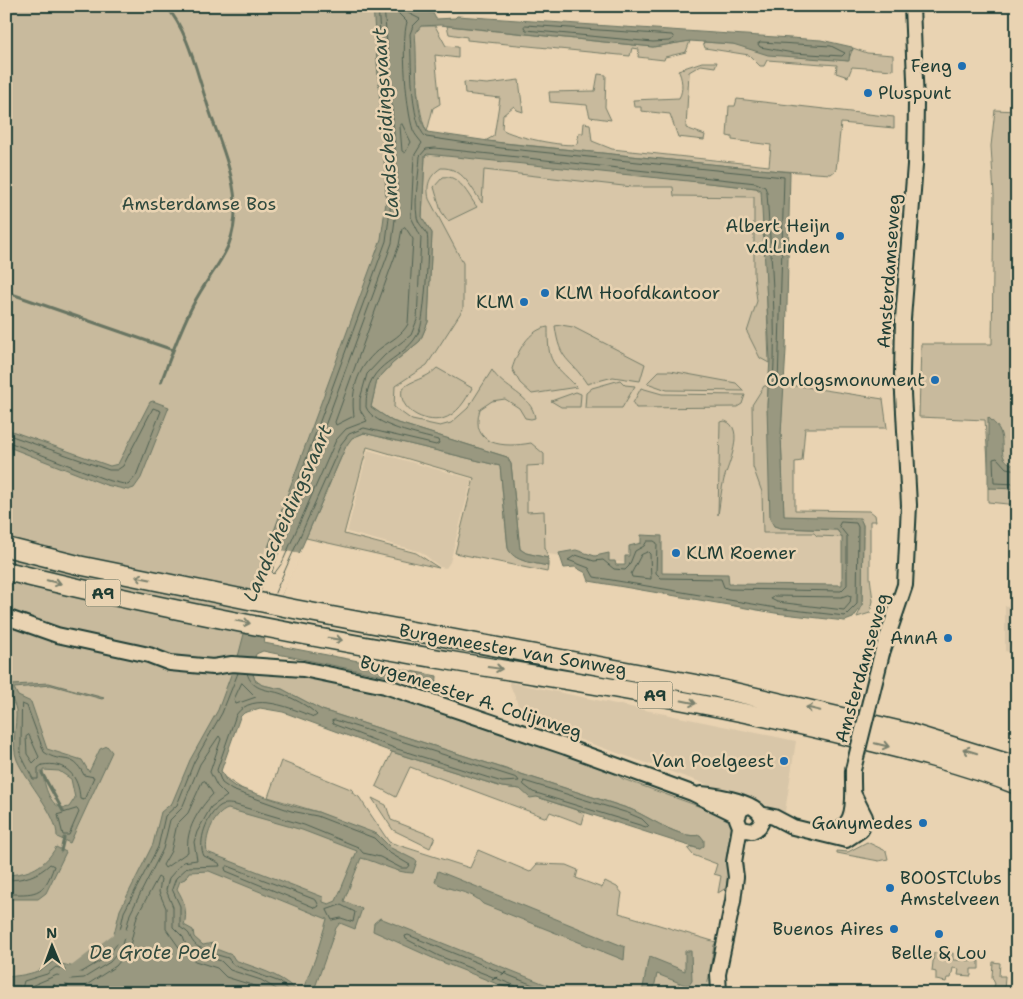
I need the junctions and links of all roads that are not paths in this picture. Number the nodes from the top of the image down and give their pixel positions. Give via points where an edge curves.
1 (912, 6) edge
2 (6, 546) edge
3 (6, 571) edge
4 (6, 618) edge
5 (1017, 766) edge
6 (1017, 785) edge
7 (854, 795) junction
8 (749, 820) junction
9 (819, 833) junction
10 (719, 993) edge

1 - 7 main road, Amsterdamseweg, bridge via 915,165 902,375 909,505 905,585 882,653 853,770
5 -> 2 highway, Burgemeester van Sonweg / A9 via 910,733 707,686 294,609 78,565
3 -> 6 highway, Burgemeester van Sonweg / A9 via 200,614 474,665 554,676 789,722 900,749
4 - 8 main road, Burgemeester A. Colijnweg via 57,635 150,656 214,658 232,664 325,673 385,686 692,793
7 - 9 main road, Burgemeester A. Colijnweg via 848,823 833,833
7 - 9 main road, Burgemeester A. Colijnweg via 865,817 861,830 846,840
8 - 9 main road, Burgemeester A. Colijnweg via 774,816 793,826
8 - 10 main road via 734,862 736,877 718,974

